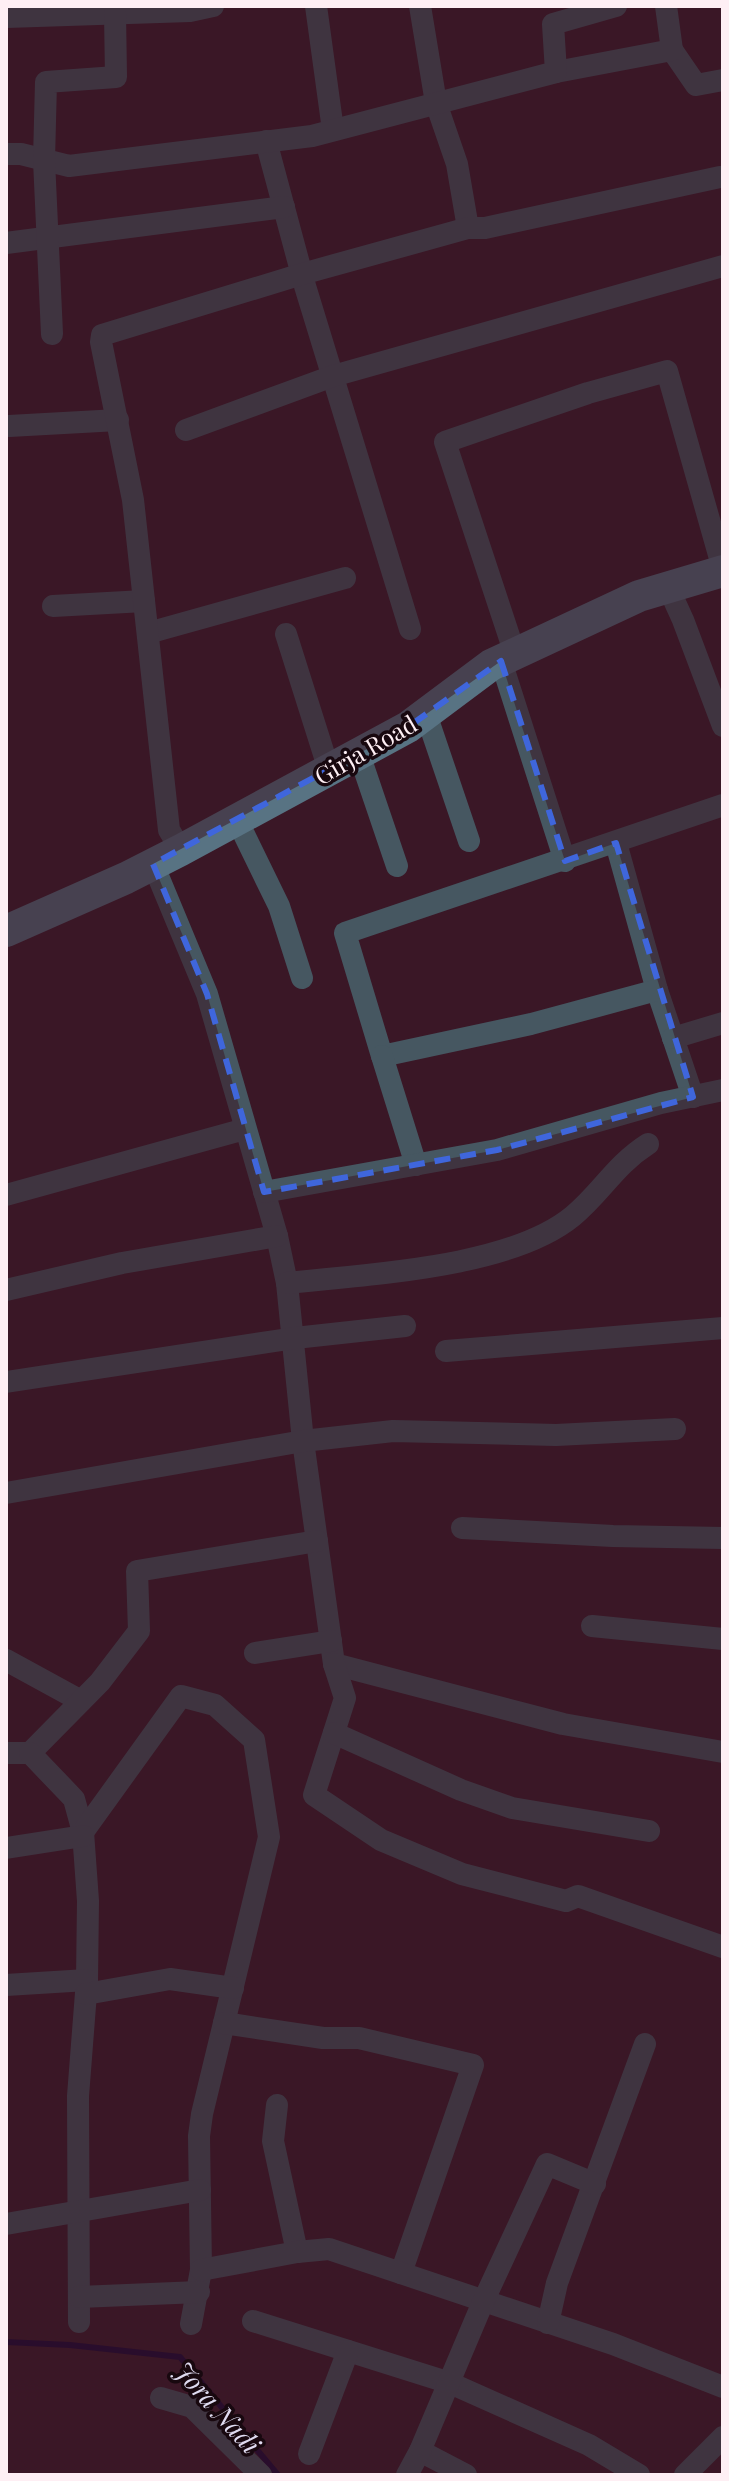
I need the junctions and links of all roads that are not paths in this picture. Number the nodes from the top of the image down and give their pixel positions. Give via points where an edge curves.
1 (213, 6) edge
2 (316, 6) edge
3 (420, 6) edge
4 (616, 6) edge
5 (666, 6) edge
6 (115, 13) junction
7 (552, 15) edge
8 (6, 17) edge
9 (672, 50) junction
10 (556, 72) junction
11 (723, 80) edge
12 (436, 103) junction
13 (333, 130) junction
14 (266, 141) junction
15 (6, 154) edge
16 (44, 160) junction
17 (720, 177) dead end
18 (284, 207) junction
19 (468, 228) junction
20 (47, 238) junction
21 (6, 243) edge
22 (723, 266) edge
23 (302, 274) junction
24 (52, 334) dead end
25 (333, 376) junction
26 (118, 420) junction
27 (9, 426) dead end
28 (186, 430) dead end
29 (723, 570) edge
30 (345, 578) dead end
31 (668, 587) junction
32 (144, 601) junction
33 (53, 606) dead end
34 (410, 629) dead end
35 (148, 633) junction
36 (286, 634) dead end
37 (508, 658) junction
38 (426, 714) junction
39 (723, 726) edge
40 (359, 754) junction
41 (329, 770) junction
42 (723, 805) edge
43 (237, 820) junction
44 (469, 841) dead end
45 (616, 843) junction
46 (167, 857) junction
47 (565, 861) junction
48 (397, 866) dead end
49 (6, 931) edge
50 (302, 978) dead end
51 (657, 990) junction
52 (723, 1023) edge
53 (673, 1038) junction
54 (382, 1056) junction
55 (723, 1090) edge
56 (693, 1097) junction
57 (245, 1129) junction
58 (648, 1144) dead end
59 (416, 1165) junction
60 (264, 1192) junction
61 (6, 1195) edge
62 (277, 1236) junction
63 (287, 1283) junction
64 (6, 1290) edge
65 (405, 1326) dead end
66 (723, 1328) edge
67 (295, 1338) junction
68 (446, 1351) dead end
69 (6, 1382) edge
70 (675, 1429) dead end
71 (303, 1441) junction
72 (6, 1493) edge
73 (462, 1528) dead end
74 (723, 1538) edge
75 (317, 1541) junction
76 (592, 1626) dead end
77 (723, 1639) edge
78 (331, 1641) junction
79 (255, 1653) dead end
80 (6, 1660) edge
81 (334, 1664) junction
82 (81, 1701) junction
83 (334, 1733) junction
84 (723, 1752) edge
85 (6, 1753) edge
86 (30, 1753) junction
87 (649, 1831) dead end
88 (83, 1834) junction
89 (6, 1848) edge
90 (723, 1947) edge
91 (6, 1985) edge
92 (87, 1987) junction
93 (233, 1988) junction
94 (224, 2023) junction
95 (645, 2044) dead end
96 (277, 2105) dead end
97 (595, 2184) junction
98 (200, 2190) junction
99 (78, 2211) junction
100 (6, 2224) edge
101 (297, 2252) junction
102 (401, 2273) junction
103 (200, 2281) junction
104 (79, 2297) junction
105 (483, 2302) junction
106 (253, 2321) dead end
107 (79, 2322) dead end
108 (548, 2323) junction
109 (191, 2324) dead end
110 (348, 2351) junction
111 (450, 2383) junction
112 (723, 2387) edge
113 (161, 2398) dead end
114 (723, 2437) edge
115 (420, 2451) junction
116 (309, 2454) dead end
117 (261, 2475) edge
118 (407, 2475) edge
119 (466, 2475) edge
120 (639, 2475) edge
121 (685, 2475) edge

1 - 6 street
2 - 13 street
3 - 12 street
4 - 7 street
5 - 9 street
6 - 8 street
6 - 16 street via 116,77 46,82
7 - 10 street
9 - 10 street
9 - 11 street via 696,85
10 - 12 street
12 - 13 street
12 - 19 street via 457,164
13 - 14 street
14 - 16 street via 69,166
14 - 18 street
15 - 16 street
16 - 20 street
17 - 19 street
18 - 20 street
18 - 23 street
19 - 23 street
20 - 21 street
20 - 24 street
22 - 25 street
23 - 25 street
23 - 26 street via 102,335
25 - 28 street
25 - 34 street
26 - 27 street
26 - 32 street
29 - 31 main road, Girja Road
29 - 37 street via 667,371 445,442
30 - 35 street
31 - 37 main road, Girja Road
31 - 39 street
32 - 33 street
32 - 35 street
35 - 46 street via 169,830
36 - 41 street
37 - 38 main road, Girja Road
37 - 47 street
38 - 40 main road, Girja Road
38 - 44 street
40 - 41 main road, Girja Road
40 - 48 street
41 - 43 main road, Girja Road
42 - 45 street
43 - 46 main road, Girja Road
43 - 50 street via 279,906
45 - 47 street
45 - 51 street
46 - 49 main road, Girja Road
46 - 57 street
47 - 54 street via 345,933
51 - 53 street
51 - 54 street
52 - 53 street
53 - 56 street
54 - 59 street
55 - 56 street
56 - 59 street via 497,1150
57 - 60 street
57 - 61 street
58 - 63 street via 628,1157 572,1217 522,1245 427,1268
59 - 60 street
60 - 62 street
62 - 63 street
62 - 64 street
63 - 67 street
65 - 67 street
66 - 68 street
67 - 69 street
67 - 71 street
70 - 71 street via 556,1435 393,1431
71 - 72 street
71 - 75 street
73 - 74 street
75 - 78 street
75 - 82 street via 137,1571 139,1631
76 - 77 street
78 - 79 street
78 - 81 street
80 - 82 street
81 - 83 street via 345,1698
81 - 84 street via 563,1724
82 - 86 street
83 - 87 street via 512,1808
83 - 90 street via 314,1795 381,1840 462,1874 566,1901 578,1896
85 - 86 street
86 - 88 street via 74,1799
88 - 89 street
88 - 92 street
88 - 93 street via 181,1696 215,1705 254,1740 269,1837
91 - 92 street
92 - 93 street via 170,1979
92 - 99 street via 78,2096
93 - 94 street
94 - 98 street via 202,2114
94 - 102 street via 359,2038 473,2065
95 - 97 street
96 - 101 street via 273,2141
97 - 105 street via 547,2164
97 - 108 street via 557,2283
98 - 99 street
98 - 103 street
99 - 100 street
99 - 104 street
101 - 102 street via 329,2249
101 - 103 street
102 - 105 street
103 - 104 street
103 - 109 street
104 - 107 street
105 - 108 street
105 - 111 street
106 - 110 street
108 - 112 street
110 - 111 street
110 - 116 street
111 - 115 street
111 - 120 street via 589,2445
113 - 117 street via 192,2407
114 - 121 street
115 - 118 street
115 - 119 street

